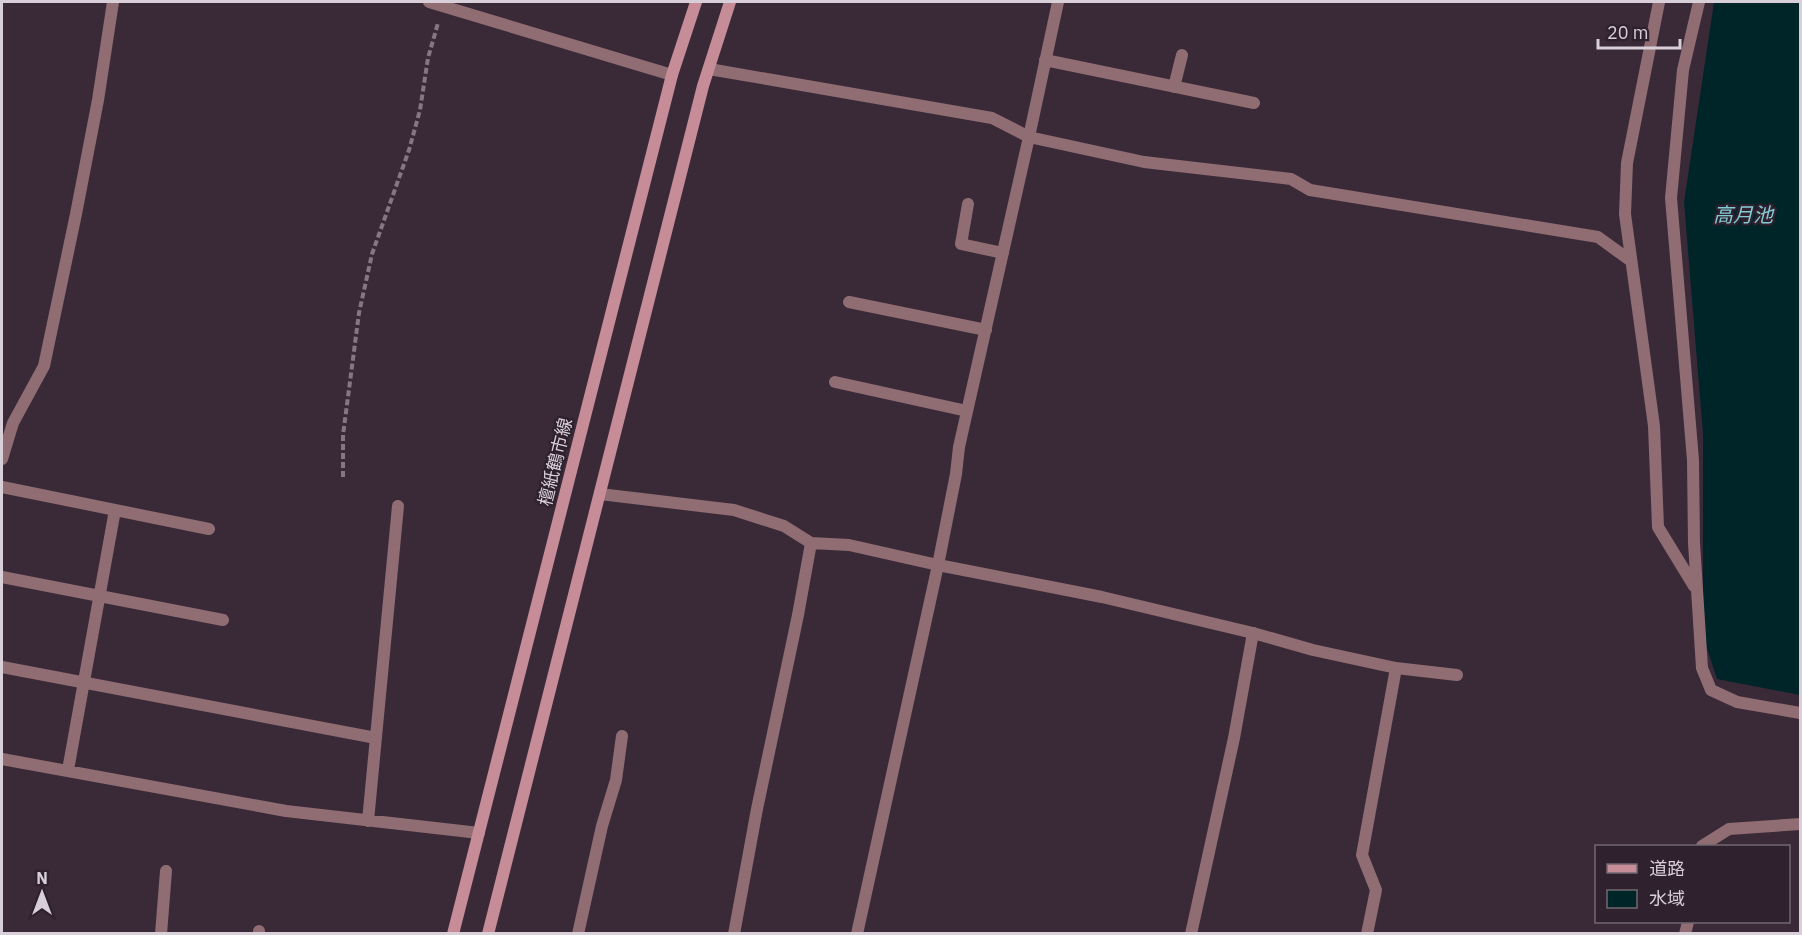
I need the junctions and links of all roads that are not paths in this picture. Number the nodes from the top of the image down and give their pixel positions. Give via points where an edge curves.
1 (113, 2) edge
2 (429, 2) edge
3 (696, 2) edge
4 (730, 2) edge
5 (1058, 2) edge
6 (1659, 2) edge
7 (1700, 2) edge
8 (1182, 55) dead end
9 (1045, 60) junction
10 (709, 69) junction
11 (672, 75) junction
12 (1174, 87) junction
13 (1254, 103) dead end
14 (1029, 137) junction
15 (968, 204) dead end
16 (1003, 252) junction
17 (1631, 261) junction
18 (849, 302) dead end
19 (986, 330) junction
20 (835, 382) dead end
21 (967, 411) junction
22 (2, 459) edge
23 (2, 487) edge
24 (600, 494) junction
25 (398, 506) dead end
26 (115, 510) junction
27 (209, 529) dead end
28 (811, 543) junction
29 (938, 565) junction
30 (2, 577) edge
31 (1697, 590) junction
32 (100, 597) junction
33 (223, 620) dead end
34 (1253, 633) junction
35 (2, 667) edge
36 (1396, 668) junction
37 (1457, 675) dead end
38 (84, 682) junction
39 (1800, 713) edge
40 (622, 736) dead end
41 (376, 738) junction
42 (2, 759) edge
43 (68, 770) junction
44 (368, 820) junction
45 (1800, 824) edge
46 (479, 832) junction
47 (1704, 845) edge
48 (166, 871) dead end
49 (161, 933) edge
50 (453, 933) edge
51 (488, 933) edge
52 (578, 933) edge
53 (734, 933) edge
54 (857, 933) edge
55 (1191, 933) edge
56 (1367, 933) edge

1 - 22 street via 79,203 44,366 13,423
2 - 11 street
3 - 11 main road, 檀紙鶴市線
4 - 10 main road
5 - 9 street
6 - 17 street via 1627,163 1625,214
7 - 31 street via 1683,70 1671,198 1693,460
8 - 12 street
9 - 12 street
9 - 14 street
10 - 14 street via 992,118
10 - 24 main road
11 - 46 main road, 檀紙鶴市線
12 - 13 street
14 - 16 street
14 - 17 street via 1144,162 1291,179 1310,190 1598,237
15 - 16 street via 961,244
16 - 19 street
17 - 31 street via 1654,426 1658,527
18 - 19 street
19 - 21 street
20 - 21 street
21 - 29 street
23 - 26 street
24 - 28 street via 734,510 784,525
24 - 51 main road
25 - 41 street
26 - 27 street
26 - 32 street
28 - 29 street via 849,545
28 - 53 street
29 - 34 street via 1102,597
29 - 54 street
30 - 32 street
31 - 39 street via 1702,668 1712,690 1737,702
32 - 33 street
32 - 38 street
34 - 36 street
34 - 55 street
35 - 38 street
36 - 37 street
36 - 56 street via 1362,855 1376,890
38 - 41 street
38 - 43 street
40 - 52 street via 616,780
41 - 44 street
42 - 43 street
43 - 44 street via 286,811
44 - 46 street
45 - 47 street via 1729,829
46 - 50 main road, 檀紙鶴市線
48 - 49 street

